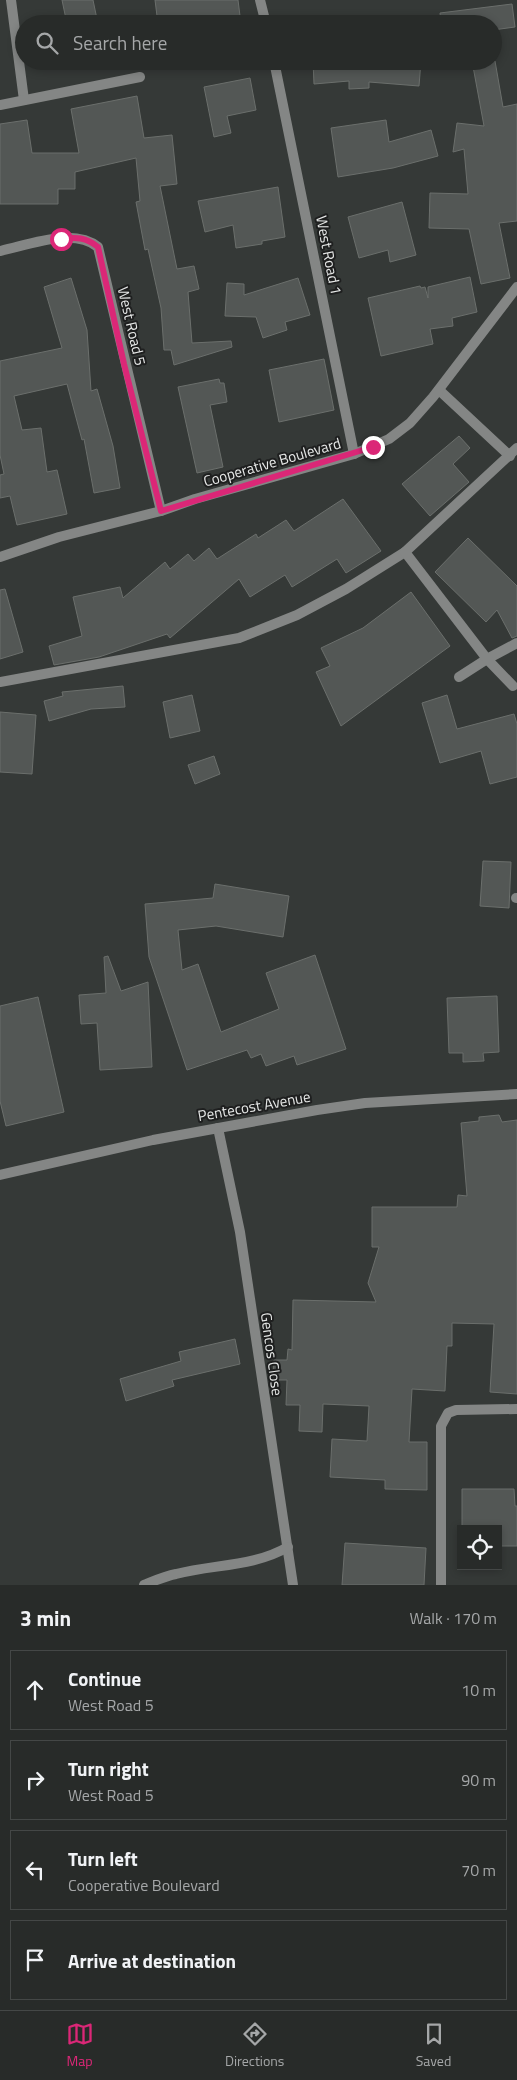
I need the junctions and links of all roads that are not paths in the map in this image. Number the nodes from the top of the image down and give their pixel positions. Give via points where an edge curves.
1 (10, 0) edge
2 (260, 0) edge
3 (264, 15) edge
4 (15, 36) edge
5 (20, 70) edge
6 (276, 70) edge
7 (140, 77) dead end
8 (24, 100) junction
9 (0, 105) edge
10 (0, 251) edge
11 (517, 287) edge
12 (439, 390) junction
13 (514, 452) edge
14 (354, 454) junction
15 (161, 511) junction
16 (406, 552) junction
17 (0, 557) edge
18 (517, 643) edge
19 (487, 659) junction
20 (460, 677) dead end
21 (0, 682) edge
22 (514, 686) dead end
23 (517, 1094) edge
24 (218, 1128) junction
25 (0, 1175) edge
26 (517, 1409) edge
27 (288, 1547) junction
28 (144, 1585) edge
29 (293, 1585) edge
30 (440, 1585) edge

1 - 4 street
2 - 3 street
5 - 8 street
6 - 14 street, West Road 1
7 - 8 street
8 - 9 street
10 - 15 street, West Road 5 via 74,237 89,240 98,247
11 - 12 street, Cooperative Boulevard
12 - 13 street
12 - 14 street, Cooperative Boulevard via 401,431
13 - 16 street
14 - 15 street, Cooperative Boulevard
15 - 17 street, Cooperative Boulevard via 59,537
16 - 19 street
16 - 21 street via 297,615 239,638
18 - 19 street
19 - 20 street
19 - 22 street
23 - 24 street, Pentecost Avenue via 365,1103
24 - 25 street, Pentecost Avenue
24 - 27 street, Gencos Close via 240,1232 256,1354
26 - 30 street via 456,1410 444,1418 441,1426
27 - 28 street via 257,1561 176,1574
27 - 29 street, Gencos Close

